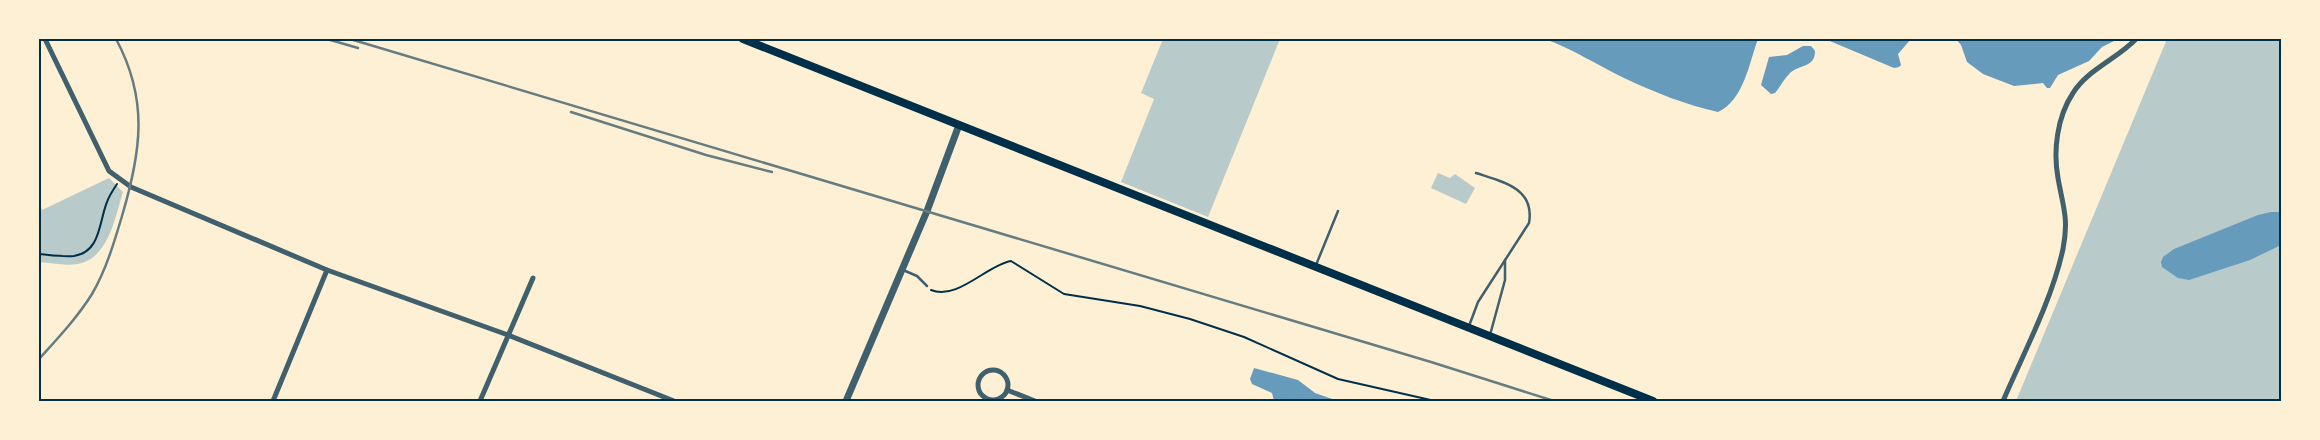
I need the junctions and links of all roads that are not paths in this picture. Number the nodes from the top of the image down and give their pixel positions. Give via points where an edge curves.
1 (45, 39) edge
2 (743, 39) edge
3 (2136, 39) edge
4 (959, 125) junction
5 (1476, 173) dead end
6 (1338, 211) dead end
7 (1505, 258) junction
8 (1316, 267) junction
9 (327, 270) junction
10 (903, 270) junction
11 (533, 278) dead end
12 (927, 286) road end
13 (1468, 328) junction
14 (508, 335) junction
15 (1490, 336) junction
16 (1007, 390) junction
17 (272, 401) edge
18 (480, 401) edge
19 (674, 401) edge
20 (846, 401) edge
21 (1035, 401) edge
22 (1653, 401) edge
23 (2004, 401) edge

1 - 9 street via 109,171 119,180
2 - 4 main road
3 - 23 street via 2079,84 2059,126 2056,148 2058,179 2066,213 2063,248 2050,291
4 - 8 main road
4 - 10 street
5 - 7 lane via 1522,192 1531,210 1529,223
6 - 8 lane
7 - 13 lane via 1478,302
7 - 15 lane via 1505,280
8 - 13 main road
9 - 14 street
9 - 17 street
10 - 12 lane via 917,276
10 - 20 street
11 - 14 street
13 - 15 main road
14 - 18 street
14 - 19 street
15 - 22 main road
16 - 16 street via 1007,379 1001,372 990,370 979,380 979,390 987,398 998,399
16 - 21 street

